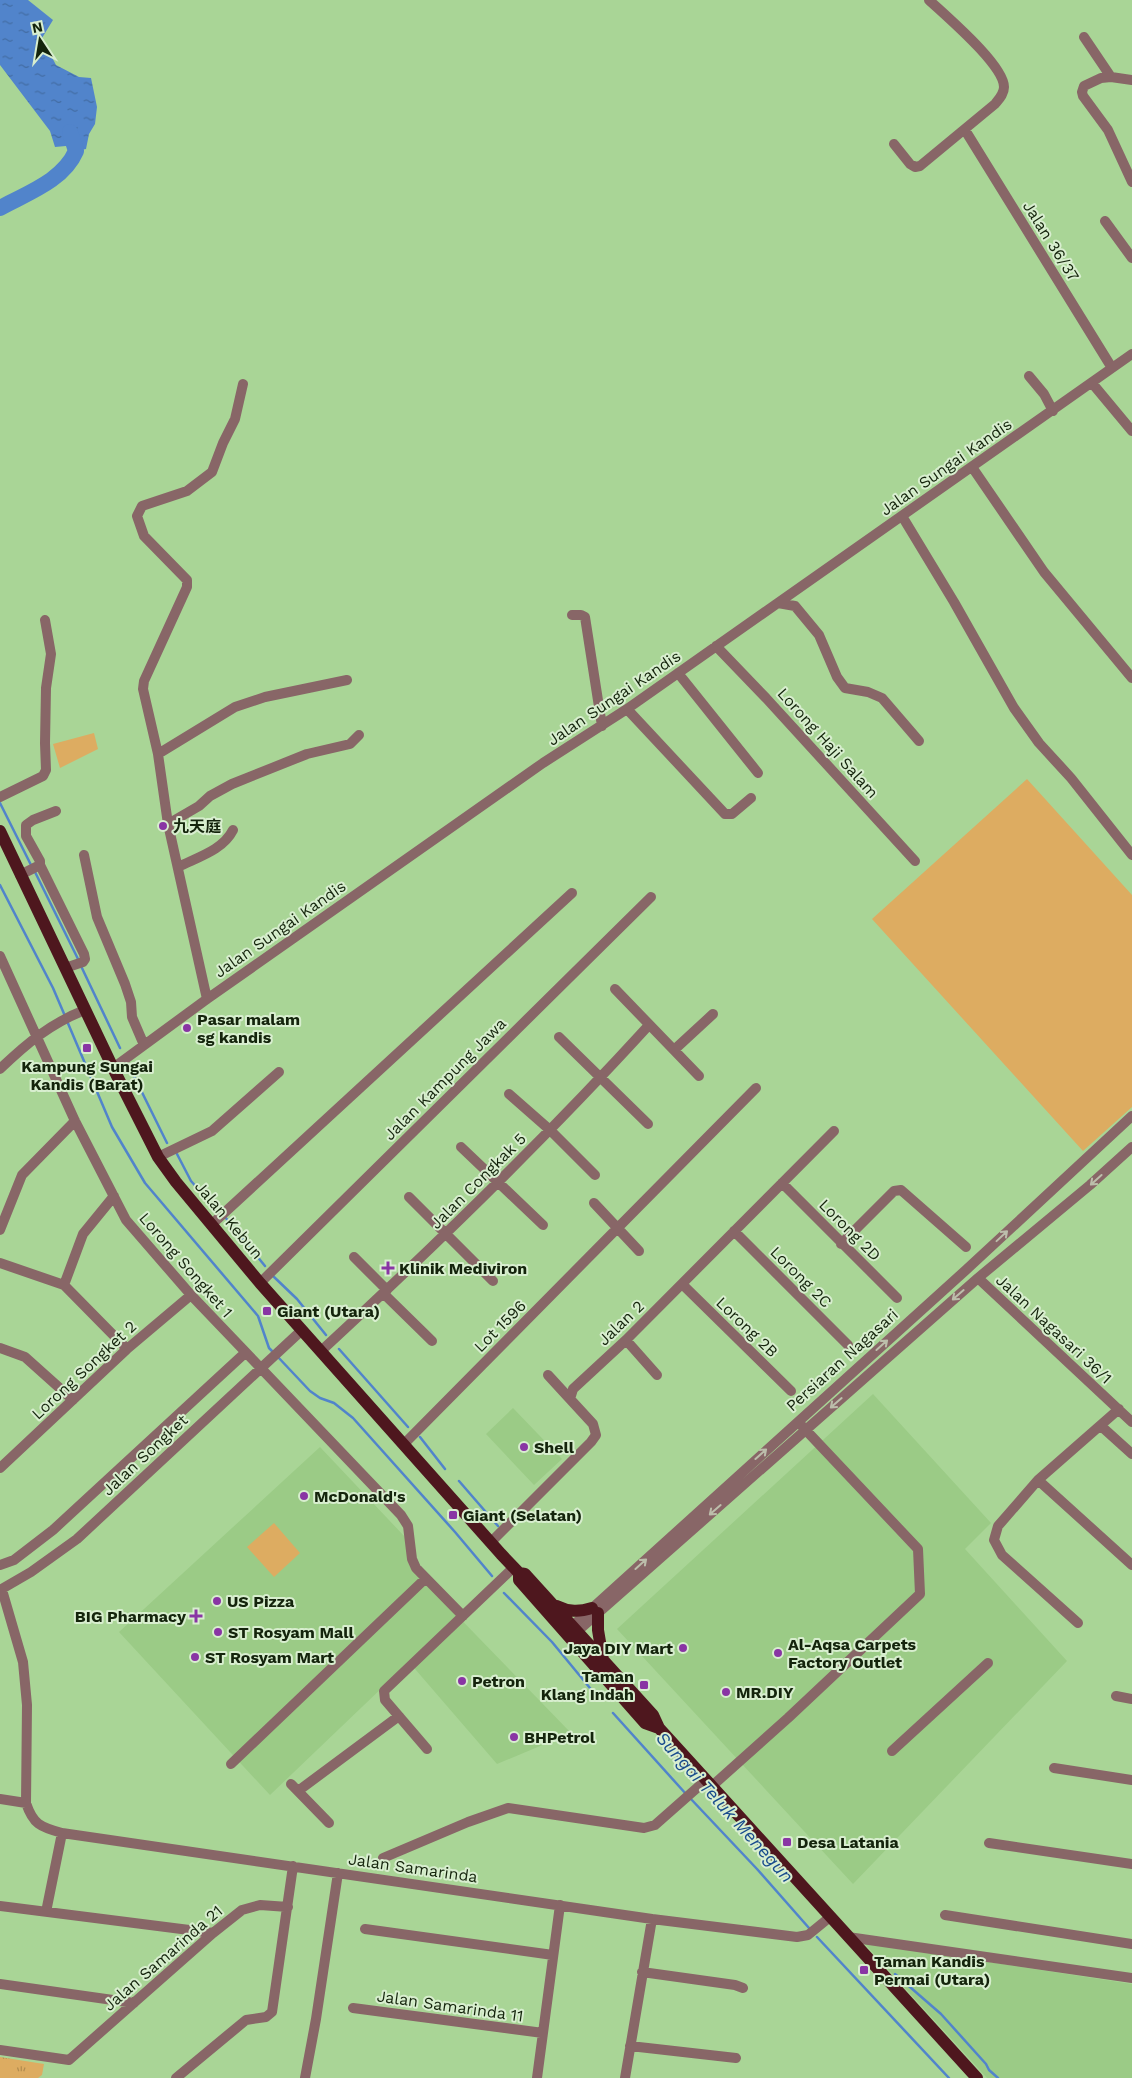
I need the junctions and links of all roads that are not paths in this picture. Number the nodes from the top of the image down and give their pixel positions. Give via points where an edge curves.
1 (929, 0) edge
2 (1084, 37) dead end
3 (1111, 77) junction
4 (1132, 80) edge
5 (965, 130) junction
6 (894, 144) dead end
7 (1132, 182) edge
8 (1105, 221) dead end
9 (1132, 258) edge
10 (1132, 354) edge
11 (1112, 368) junction
12 (1029, 376) dead end
13 (1092, 383) junction
14 (243, 384) dead end
15 (1053, 411) junction
16 (1132, 431) edge
17 (972, 467) junction
18 (902, 516) junction
19 (778, 603) junction
20 (572, 615) dead end
21 (45, 620) dead end
22 (716, 646) junction
23 (678, 673) junction
24 (1132, 678) edge
25 (346, 680) dead end
26 (627, 709) junction
27 (602, 726) junction
28 (359, 735) dead end
29 (919, 740) dead end
30 (158, 754) junction
31 (758, 773) dead end
32 (1, 797) edge
33 (751, 798) dead end
34 (56, 811) dead end
35 (168, 824) junction
36 (233, 830) dead end
37 (0, 831) edge
38 (84, 855) dead end
39 (1132, 855) edge
40 (915, 861) dead end
41 (178, 867) junction
42 (31, 869) junction
43 (572, 893) dead end
44 (651, 897) dead end
45 (0, 956) edge
46 (75, 964) junction
47 (615, 989) dead end
48 (207, 999) junction
49 (85, 1010) junction
50 (713, 1014) dead end
51 (649, 1025) junction
52 (38, 1035) junction
53 (559, 1037) dead end
54 (144, 1045) junction
55 (674, 1050) junction
56 (113, 1068) junction
57 (0, 1069) edge
58 (279, 1072) dead end
59 (699, 1076) dead end
60 (601, 1078) junction
61 (756, 1088) dead end
62 (509, 1094) dead end
63 (1132, 1116) edge
64 (75, 1121) junction
65 (648, 1124) dead end
66 (550, 1130) junction
67 (834, 1131) dead end
68 (461, 1147) dead end
69 (1132, 1147) edge
70 (158, 1157) junction
71 (595, 1175) dead end
72 (498, 1183) junction
73 (782, 1183) junction
74 (114, 1196) junction
75 (409, 1197) dead end
76 (594, 1203) dead end
77 (211, 1225) junction
78 (543, 1225) dead end
79 (618, 1228) junction
80 (0, 1230) edge
81 (734, 1231) junction
82 (446, 1235) junction
83 (841, 1244) junction
84 (966, 1247) dead end
85 (640, 1251) dead end
86 (354, 1258) dead end
87 (0, 1263) edge
88 (978, 1278) junction
89 (493, 1281) dead end
90 (260, 1283) junction
91 (682, 1284) junction
92 (64, 1285) junction
93 (385, 1292) junction
94 (190, 1295) junction
95 (897, 1298) dead end
96 (302, 1330) junction
97 (626, 1340) junction
98 (432, 1341) dead end
99 (848, 1345) dead end
100 (0, 1348) edge
101 (127, 1349) junction
102 (321, 1351) junction
103 (245, 1353) junction
104 (260, 1369) junction
105 (548, 1375) dead end
106 (657, 1375) dead end
107 (791, 1391) dead end
108 (570, 1399) junction
109 (73, 1400) junction
110 (1119, 1409) junction
111 (797, 1421) junction
112 (1132, 1422) edge
113 (1101, 1426) junction
114 (806, 1430) junction
115 (404, 1444) junction
116 (1132, 1454) edge
117 (0, 1468) edge
118 (1038, 1480) junction
119 (491, 1542) junction
120 (0, 1565) edge
121 (1132, 1565) edge
122 (516, 1570) junction
123 (425, 1579) junction
124 (1, 1590) edge
125 (552, 1604) junction
126 (595, 1611) junction
127 (463, 1616) junction
128 (1078, 1623) dead end
129 (571, 1632) junction
130 (604, 1661) junction
131 (988, 1663) dead end
132 (1116, 1696) dead end
133 (1132, 1698) edge
134 (399, 1716) junction
135 (659, 1728) junction
136 (427, 1749) dead end
137 (892, 1751) dead end
138 (230, 1764) dead end
139 (1054, 1768) dead end
140 (1132, 1780) edge
141 (709, 1783) junction
142 (0, 1799) edge
143 (26, 1802) junction
144 (329, 1823) dead end
145 (62, 1832) junction
146 (989, 1843) dead end
147 (383, 1858) dead end
148 (1132, 1864) edge
149 (293, 1866) junction
150 (337, 1879) junction
151 (560, 1905) junction
152 (0, 1906) edge
153 (288, 1907) junction
154 (46, 1912) junction
155 (945, 1915) dead end
156 (830, 1916) junction
157 (652, 1919) junction
158 (365, 1929) dead end
159 (213, 1933) junction
160 (848, 1937) junction
161 (1132, 1944) edge
162 (553, 1955) junction
163 (642, 1972) junction
164 (1132, 1978) edge
165 (0, 1984) edge
166 (743, 1988) dead end
167 (134, 2002) junction
168 (353, 2008) dead end
169 (543, 2033) junction
170 (630, 2046) junction
171 (0, 2050) edge
172 (736, 2058) dead end
173 (176, 2078) edge
174 (305, 2078) edge
175 (536, 2078) edge
176 (625, 2078) edge
177 (977, 2078) edge

1 - 5 street via 991,60 1004,82 1002,95
2 - 3 street
3 - 4 street
3 - 7 street via 1084,86 1082,92 1108,130
5 - 6 street via 915,167
5 - 11 street, Jalan 36/37
8 - 9 street
10 - 11 street, Jalan Sungai Kandis
11 - 13 street, Jalan Sungai Kandis
12 - 15 street
13 - 15 street, Jalan Sungai Kandis
13 - 16 street
14 - 30 street via 235,419 212,472 187,490 142,506 137,516 144,536 187,580 187,587 144,681
15 - 17 street, Jalan Sungai Kandis
17 - 18 street, Jalan Sungai Kandis
17 - 24 street via 1044,572
18 - 19 street, Jalan Sungai Kandis
18 - 39 street via 1014,708
19 - 22 street, Jalan Sungai Kandis
19 - 29 street via 795,606 819,634 845,688 882,698
20 - 27 street via 585,617
21 - 32 street via 51,654 46,688 46,770 43,776
22 - 23 street, Jalan Sungai Kandis
22 - 40 street, Lorong Haji Salam
23 - 26 street, Jalan Sungai Kandis
23 - 31 street
25 - 30 street via 265,697 235,707
26 - 27 street, Jalan Sungai Kandis
26 - 33 street via 725,814 732,814
27 - 48 street, Jalan Sungai Kandis via 543,763
28 - 35 street via 350,744 307,754 232,784
30 - 35 street
34 - 42 street via 26,825 26,836 40,861
35 - 41 street
36 - 41 street via 221,846
37 - 42 main road, Jalan Kebun
38 - 54 street via 97,917 125,984 132,1016
41 - 48 street
42 - 46 main road, Jalan Kebun
42 - 46 street via 81,945 85,958
43 - 77 street
44 - 90 street, Jalan Kampung Jawa
45 - 52 street, Lorong Songket 1
46 - 49 main road, Jalan Kebun
47 - 51 street
48 - 54 street, Jalan Sungai Kandis
49 - 52 street
49 - 56 main road, Jalan Kebun
50 - 55 street
51 - 55 street
51 - 60 street, Jalan Congkak 5
52 - 57 street
52 - 64 street, Lorong Songket 1
53 - 60 street
54 - 56 street, Jalan Sungai Kandis
55 - 59 street
56 - 70 main road, Jalan Kebun
58 - 70 street via 212,1131
60 - 65 street
60 - 66 street, Jalan Congkak 5
61 - 79 street, Lot 1596
62 - 66 street
111 -> 63 street, Persiaran Nagasari
64 - 74 street, Lorong Songket 1
64 - 80 street via 22,1175
66 - 71 street
66 - 72 street, Jalan Congkak 5
67 - 73 street, Jalan 2
68 - 72 street
69 -> 88 street, Persiaran Nagasari
70 - 77 main road, Jalan Kebun
72 - 78 street
72 - 82 street, Jalan Congkak 5
73 - 81 street, Jalan 2
73 - 83 street, Lorong 2D
74 - 92 street via 83,1234
74 - 94 street, Lorong Songket 1 via 126,1220
75 - 82 street
76 - 79 street
77 - 90 main road, Jalan Kebun
79 - 85 street
79 - 115 street, Lot 1596
81 - 91 street, Jalan 2
81 - 99 street, Lorong 2C
82 - 89 street
82 - 93 street, Jalan Congkak 5
83 - 84 street via 894,1191 901,1190
83 - 95 street, Lorong 2D
86 - 93 street
87 - 92 street
88 - 110 street, Jalan Nagasari 36/1
88 -> 114 street, Persiaran Nagasari
90 - 96 main road, Jalan Kebun
91 - 97 street, Jalan 2
91 - 107 street, Lorong 2B
92 - 101 street
93 - 98 street
93 - 102 street, Jalan Congkak 5
94 - 101 street, Lorong Songket 2
94 - 103 street, Lorong Songket 1
96 - 102 main road, Jalan Kebun
96 - 104 street, Jalan Songket
97 - 106 street
97 - 108 street, Jalan 2 via 572,1389
100 - 109 street via 25,1357
101 - 109 street, Lorong Songket 2
102 - 115 main road, Jalan Kebun
103 - 104 street, Lorong Songket 1
103 - 120 street, Jalan Songket via 53,1530 14,1560
104 - 123 street, Lorong Songket 1 via 401,1515 408,1526 412,1559
104 - 124 street, Jalan Songket via 77,1539
105 - 108 street
108 - 119 street via 593,1424 596,1435
109 - 117 street, Lorong Songket 2
110 - 112 street, Jalan Nagasari 36/1
110 - 113 street
111 - 114 street
126 -> 111 street, Persiaran Nagasari
113 - 116 street
113 - 118 street
114 -> 126 street, Persiaran Nagasari
114 - 141 street via 918,1549 920,1594 788,1718
115 - 119 main road, Jalan Kebun
118 - 121 street
118 - 128 street via 998,1526 994,1540 1002,1555
119 - 122 main road, Jalan Kebun
122 - 125 main road, Jalan Kebun via 525,1574
122 - 127 street
122 - 129 main road, Jalan Kebun via 519,1580
123 - 127 street, Lorong Songket 1
123 - 138 street
124 - 143 street via 23,1662 27,1705
125 - 126 main road via 567,1611
125 - 129 main road, Jalan Kebun
126 - 129 street, Persiaran Nagasari
126 - 130 main road
127 - 134 street via 386,1688 385,1700
129 - 130 main road, Jalan Kebun
129 - 135 main road, Jalan Kebun via 645,1723
130 - 135 main road, Jalan Kebun via 653,1715
131 - 137 street
132 - 133 street
134 - 136 street
134 - 144 street via 295,1788
135 - 141 main road, Jalan Kebun
139 - 140 street
141 - 147 street via 655,1825 644,1828 508,1808
141 - 156 main road, Jalan Kebun
142 - 143 street
143 - 145 street, Jalan Samarinda via 36,1824
145 - 149 street, Jalan Samarinda
145 - 154 street
146 - 148 street
149 - 150 street, Jalan Samarinda
149 - 153 street
150 - 151 street, Jalan Samarinda
150 - 174 street
151 - 157 street, Jalan Samarinda
151 - 162 street
152 - 154 street
153 - 159 street, Jalan Samarinda 21 via 242,1910
153 - 173 street via 272,2012 266,2017 246,2020
154 - 159 street
155 - 161 street
156 - 157 street, Jalan Samarinda via 808,1935 796,1937
156 - 160 main road, Jalan Kebun
157 - 163 street
158 - 162 street
159 - 167 street, Jalan Samarinda 21
160 - 164 street
160 - 177 main road, Jalan Kebun
162 - 169 street
163 - 166 street
163 - 170 street
165 - 167 street
167 - 171 street, Jalan Samarinda 21 via 68,2060
168 - 169 street, Jalan Samarinda 11
169 - 175 street
170 - 172 street
170 - 176 street

